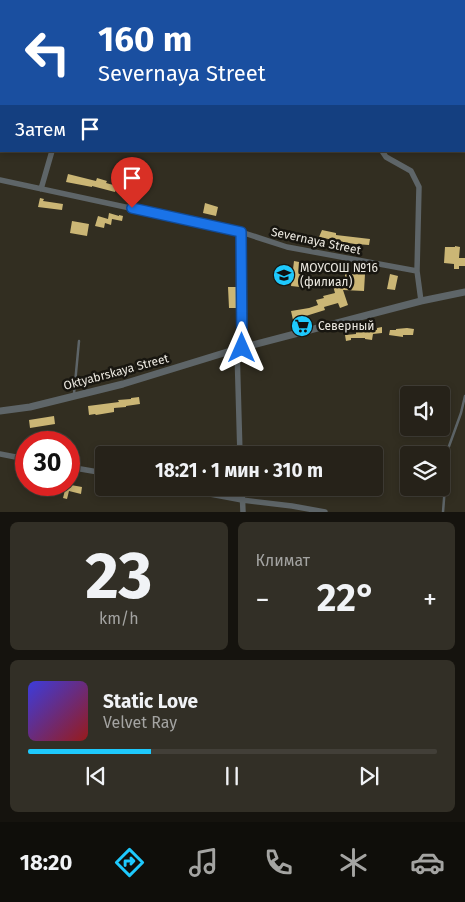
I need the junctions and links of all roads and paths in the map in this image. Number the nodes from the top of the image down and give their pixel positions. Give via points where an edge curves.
1 (52, 152) edge
2 (383, 152) edge
3 (0, 180) edge
4 (41, 189) junction
5 (241, 232) junction
6 (417, 271) junction
7 (465, 292) edge
8 (421, 301) junction
9 (79, 341) dead end
10 (239, 349) junction
11 (73, 396) junction
12 (465, 396) edge
13 (0, 411) edge
14 (240, 446) edge
15 (0, 454) edge
16 (15, 456) edge
17 (80, 469) edge
18 (95, 471) edge
19 (221, 496) edge
20 (242, 496) edge
21 (242, 500) junction
22 (243, 512) edge
23 (326, 512) edge
24 (444, 512) edge

1 - 4 street
2 - 6 street via 411,171 419,187
3 - 4 street, Severnaya Street
4 - 5 street, Severnaya Street
5 - 6 street, Severnaya Street via 287,247
5 - 10 street
6 - 8 street
7 - 8 street, Oktyabrskaya Street
8 - 10 street, Oktyabrskaya Street
9 - 11 lane
10 - 11 street, Oktyabrskaya Street
10 - 14 street
11 - 13 street, Oktyabrskaya Street
12 - 24 lane via 448,449
15 - 16 street
17 - 18 street
19 - 21 street
20 - 21 street
21 - 22 street
21 - 23 street

